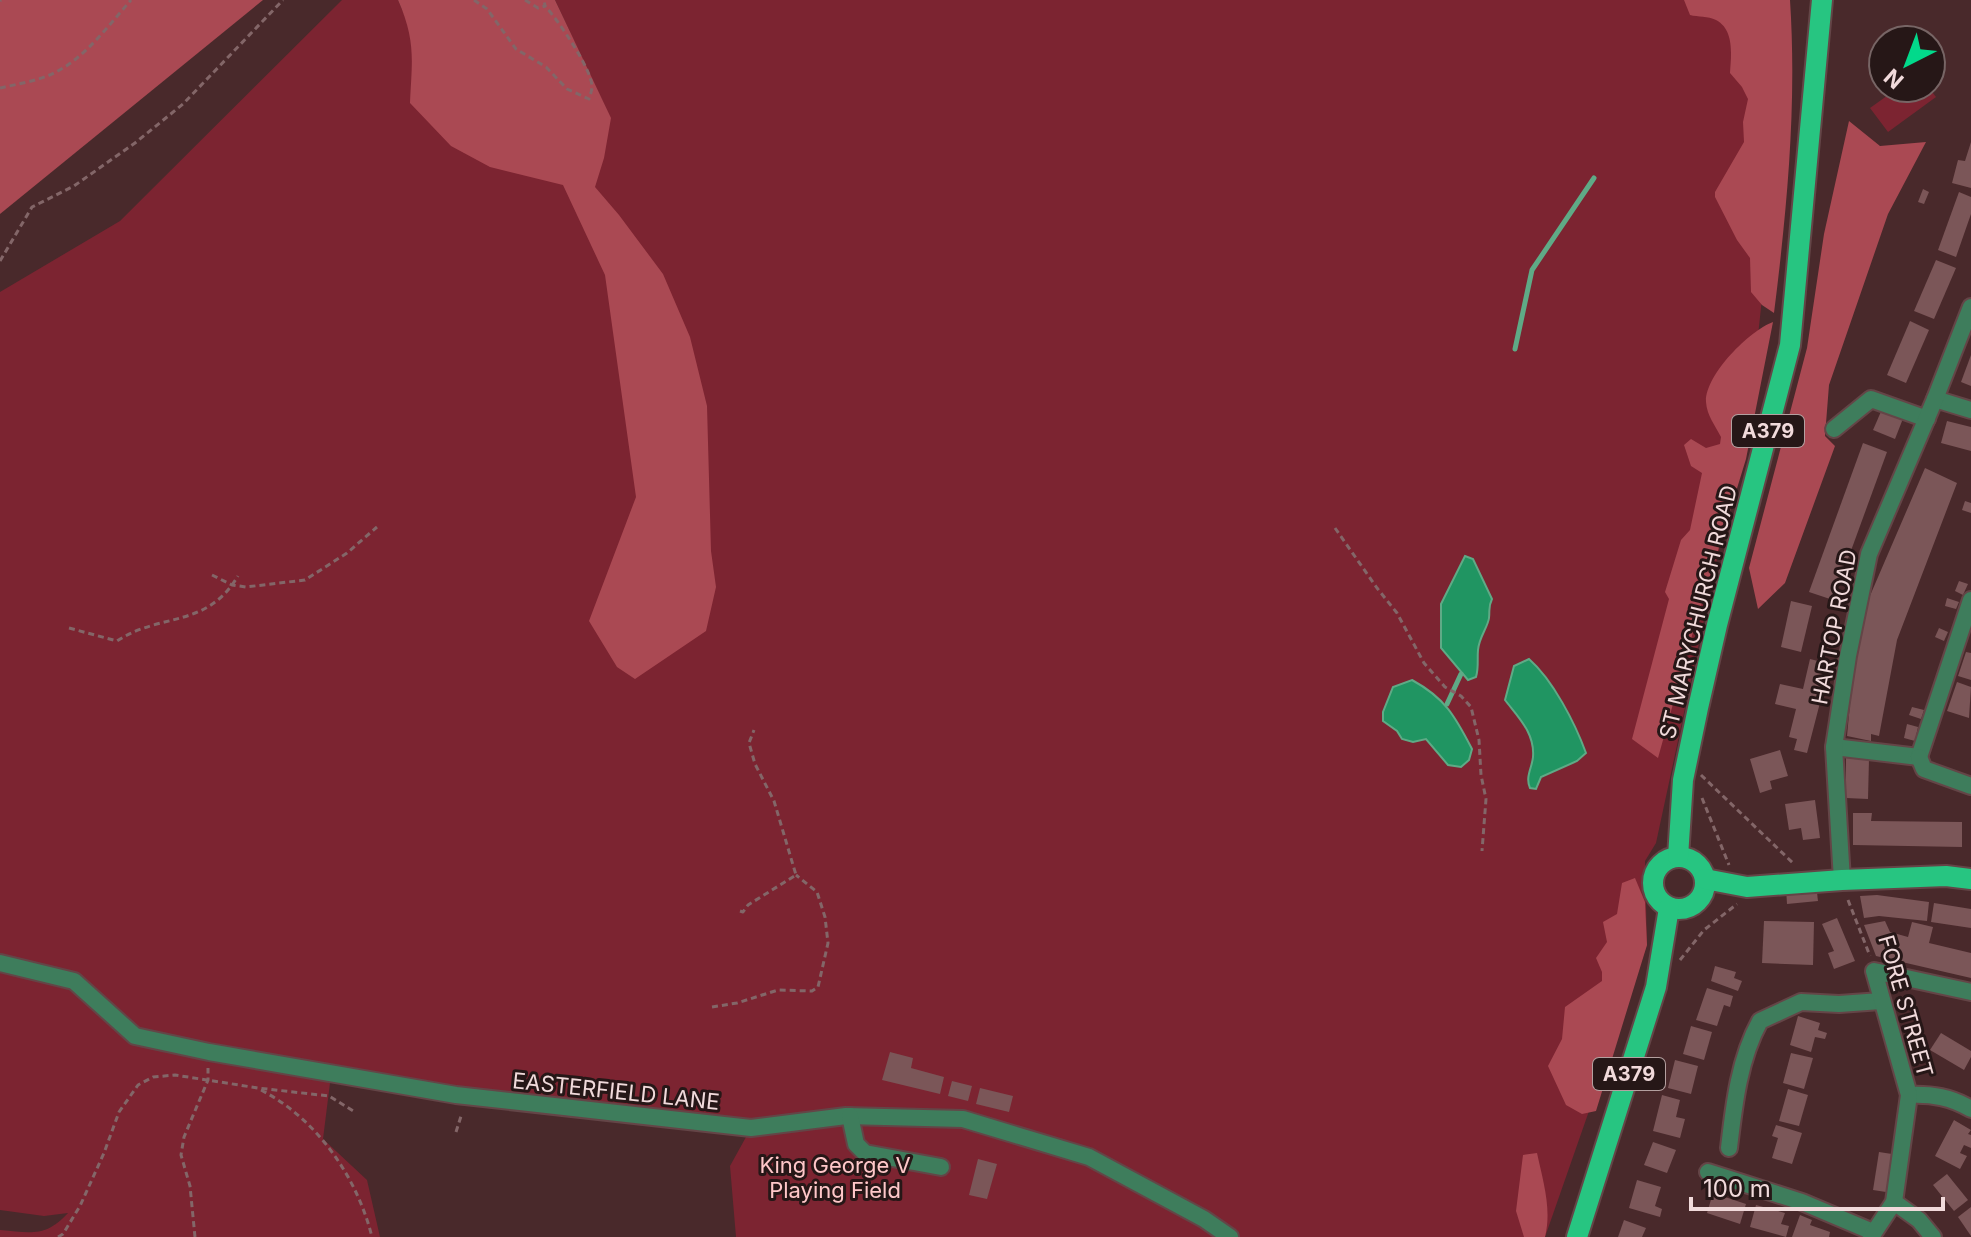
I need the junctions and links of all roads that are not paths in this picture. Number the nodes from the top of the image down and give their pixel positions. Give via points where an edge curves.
1 (1822, 0) edge
2 (1971, 307) edge
3 (1935, 399) junction
4 (1971, 410) edge
5 (1927, 419) junction
6 (1834, 429) dead end
7 (1971, 600) edge
8 (1834, 747) junction
9 (1919, 757) junction
10 (1971, 786) edge
11 (1678, 857) junction
12 (1705, 879) junction
13 (1971, 879) edge
14 (1842, 880) junction
15 (1669, 908) junction
16 (0, 963) edge
17 (1971, 992) edge
18 (1881, 1001) junction
19 (1909, 1095) junction
20 (1971, 1109) edge
21 (850, 1116) junction
22 (1729, 1148) dead end
23 (941, 1167) dead end
24 (1708, 1172) dead end
25 (1894, 1202) junction
26 (1872, 1234) edge
27 (1230, 1237) edge
28 (1577, 1237) edge
29 (1933, 1237) edge

1 - 11 main road, ST MARYCHURCH ROAD / A379 via 1790,345 1687,761
2 - 3 street, HARTOP ROAD
3 - 4 street
3 - 5 street, HARTOP ROAD
5 - 6 street via 1871,399
5 - 8 street, HARTOP ROAD via 1869,554
7 - 9 street
8 - 9 street
8 - 14 street, HARTOP ROAD
9 - 10 street via 1924,769
11 - 12 main road via 1698,866
11 - 15 main road via 1661,863 1653,878 1655,896
12 - 14 main road via 1742,886
12 - 15 main road via 1703,894 1692,906
13 - 14 main road
15 - 28 main road, A379 via 1656,987
16 - 21 street, EASTERFIELD LANE via 74,981 135,1036 224,1055 467,1097 751,1128
17 - 18 street, FORE STREET via 1874,971
18 - 19 street, FORE STREET
18 - 22 street via 1801,1002 1760,1021 1744,1061
19 - 20 street via 1929,1094
19 - 25 street, FORE STREET
21 - 23 street via 856,1144 865,1153
21 - 27 street, EASTERFIELD LANE via 963,1119 1089,1157
24 - 26 street via 1802,1202
25 - 26 street, FORE STREET
25 - 29 street

